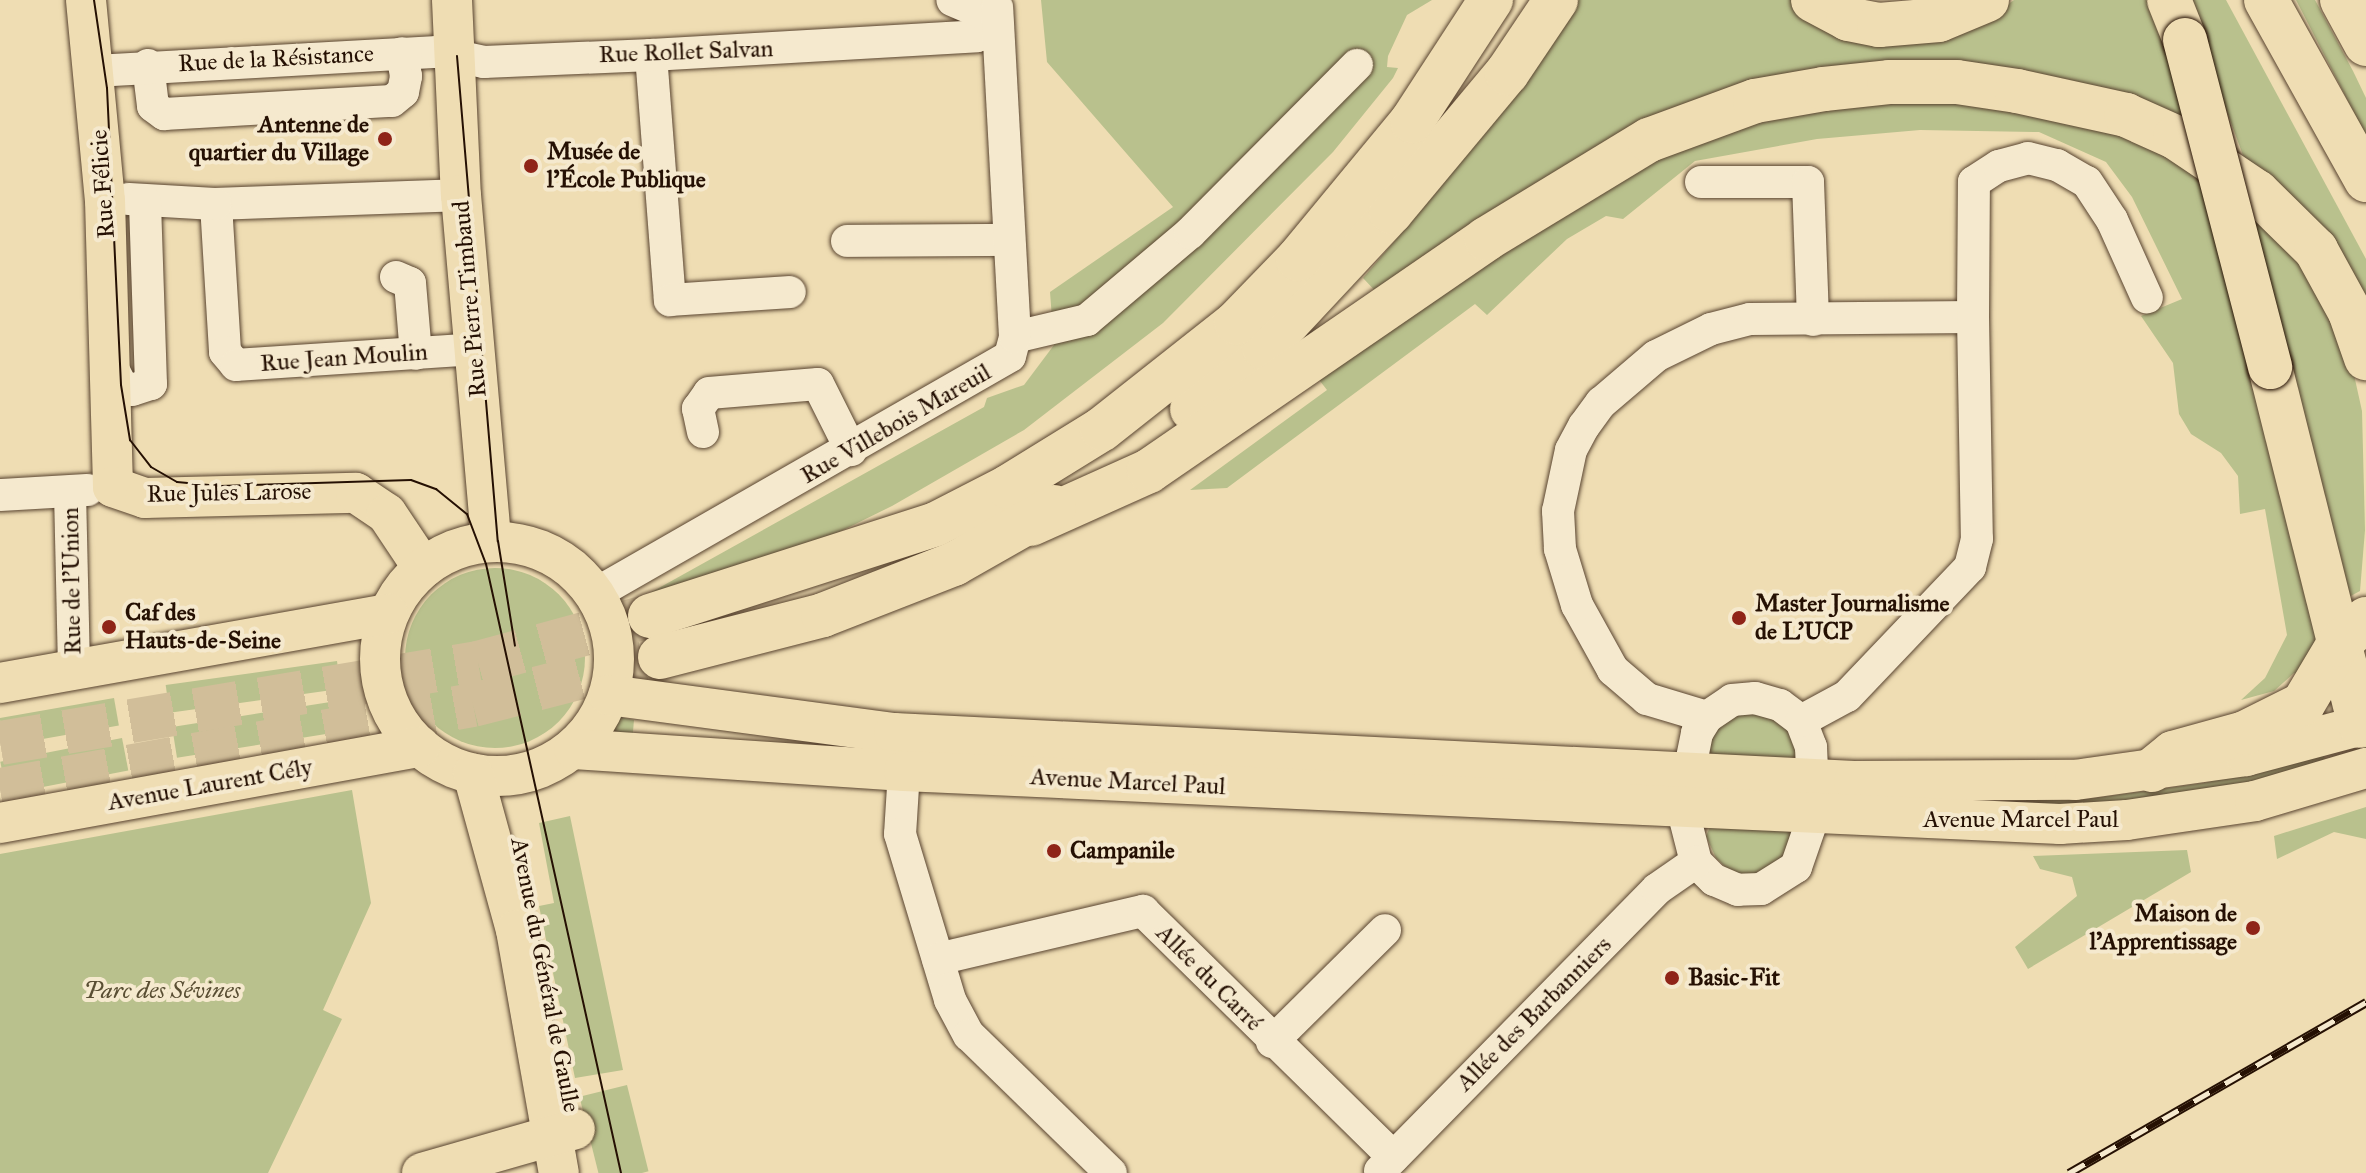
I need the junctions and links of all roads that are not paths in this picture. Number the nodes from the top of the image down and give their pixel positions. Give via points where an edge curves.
1 (86, 0) edge
2 (452, 0) edge
3 (931, 0) edge
4 (938, 0) edge
5 (952, 0) edge
6 (1458, 0) edge
7 (1491, 0) edge
8 (1556, 0) edge
9 (1813, 0) edge
10 (1987, 0) edge
11 (2169, 0) edge
12 (2266, 0) edge
13 (2342, 0) edge
14 (990, 21) edge
15 (916, 41) junction
16 (2366, 44) edge
17 (402, 53) junction
18 (651, 55) junction
19 (457, 56) junction
20 (148, 65) junction
21 (1357, 65) dead end
22 (95, 71) junction
23 (2366, 180) edge
24 (1701, 182) dead end
25 (461, 195) junction
26 (105, 200) junction
27 (145, 201) junction
28 (216, 204) junction
29 (1008, 240) junction
30 (847, 241) dead end
31 (396, 277) dead end
32 (790, 292) dead end
33 (2147, 298) dead end
34 (1973, 317) junction
35 (1813, 320) junction
36 (1015, 337) junction
37 (474, 349) junction
38 (416, 354) junction
39 (2366, 358) edge
40 (113, 369) junction
41 (703, 432) dead end
42 (851, 450) junction
43 (113, 487) junction
44 (70, 492) junction
45 (0, 495) edge
46 (1031, 524) junction
47 (491, 541) junction
48 (848, 555) junction
49 (423, 568) junction
50 (595, 594) junction
51 (388, 614) junction
52 (650, 616) tunnel mouth
53 (2352, 632) edge
54 (660, 657) tunnel mouth
55 (74, 671) junction
56 (3, 681) edge
57 (609, 695) junction
58 (1707, 717) junction
59 (1801, 721) junction
60 (2364, 731) edge
61 (420, 747) junction
62 (574, 749) junction
63 (2366, 768) edge
64 (2152, 770) junction
65 (904, 771) junction
66 (492, 775) junction
67 (1685, 790) junction
68 (1815, 797) junction
69 (0, 823) edge
70 (1696, 862) junction
71 (1385, 930) dead end
72 (938, 959) junction
73 (1272, 1042) junction
74 (570, 1158) edge
75 (1385, 1165) edge
76 (422, 1173) edge
77 (1111, 1173) edge

1 - 22 main road, Rue Félicie
2 - 19 main road, Rue Pierre Timbaud
3 - 15 street via 929,23
4 - 14 street
5 - 14 street via 992,17
6 - 48 highway via 1403,91 1321,199 1175,346 1000,474
7 - 48 highway via 1354,198 1236,323 1102,429 1008,487 936,524
8 - 46 highway via 1507,73 1391,212 1264,348 1208,398
9 - 10 highway via 1848,19 1879,25 1939,20
11 - 53 highway, bridge via 2185,40 2270,367
12 - 23 highway
13 - 16 highway
14 - 15 street, Rue Rollet Salvan
14 - 29 street
15 - 18 street, Rue Rollet Salvan
17 - 19 street, Rue de la Résistance
17 - 20 street, Rue de la Résistance
17 - 20 street via 403,92 392,101 164,114 153,106
18 - 19 street, Rue Rollet Salvan via 484,62
18 - 32 street via 670,300
19 - 25 main road, Rue Pierre Timbaud
20 - 22 street, Rue de la Résistance
21 - 36 street via 1190,233 1087,320
22 - 26 main road, Rue Félicie
24 - 35 street via 1808,182
25 - 28 street
25 - 37 main road, Rue Pierre Timbaud
26 - 27 street
26 - 40 main road, Rue Félicie
27 - 28 street
27 - 40 street, Rue Félicie via 151,384 132,390 121,385
28 - 38 street, Rue Jean Moulin via 225,352 236,365
29 - 30 street
29 - 36 street
31 - 38 street via 410,283
33 - 34 street via 2112,220 2087,182 2057,165 2028,158 1999,166 1974,182
34 - 35 street
34 - 59 street via 1977,539 1970,567 1847,696
35 - 58 street via 1750,319 1711,329 1656,356 1601,403 1571,450 1558,511 1567,577 1592,640 1613,670 1647,699
36 - 42 street, Rue Villebois Mareuil via 1010,356 1002,362
37 - 38 street, Rue Jean Moulin
37 - 47 main road, Rue Pierre Timbaud
39 - 46 highway via 2350,312 2316,250 2257,192 2175,137 2126,115 2017,91 1930,82 1824,89 1755,101 1624,153 1473,248 1149,471
40 - 43 main road, Rue Félicie
41 - 42 street via 698,409 709,393 818,384
42 - 50 street, Rue Villebois Mareuil
43 - 44 street, Rue Jules Larose
43 - 49 main road, Rue Jules Larose via 145,498 363,495 387,514
44 - 45 street, Rue Jules Larose
44 - 55 street, Rue de l'Union
46 - 54 highway via 954,564 823,615
47 - 49 main road via 449,552
47 - 50 main road via 547,552
48 - 52 highway
49 - 51 main road
50 - 57 main road via 612,633
51 - 55 main road
51 - 61 main road via 380,661 383,686 392,710
53 - 60 highway
53 - 64 highway via 2303,704 2245,733 2173,753
55 - 56 main road
57 - 62 main road
57 - 67 main road, Avenue Marcel Paul via 894,733
58 - 59 street via 1732,700 1755,698 1780,705
58 - 67 street via 1697,733
59 - 68 street
60 - 64 main road, Avenue Marcel Paul
61 - 66 main road
61 - 69 main road, Avenue Laurent Cély
62 - 65 main road, Avenue Marcel Paul
62 - 66 main road via 541,768
63 - 68 main road, Avenue Marcel Paul via 2255,801 2060,824
64 - 68 main road, Avenue Marcel Paul
65 - 67 main road, Avenue Marcel Paul
65 - 72 street via 900,834
66 - 74 main road, Avenue du Général de Gaulle via 522,958
67 - 68 main road, Avenue Marcel Paul
67 - 70 street via 1687,842
68 - 70 street via 1796,867 1761,889 1738,890 1714,880
70 - 75 street, Allée des Barbanniers via 1657,889
71 - 73 street
72 - 73 street, Allée du Carré via 1143,911
72 - 77 street via 950,1000 969,1035
73 - 75 street, Allée du Carré
74 - 76 main road

